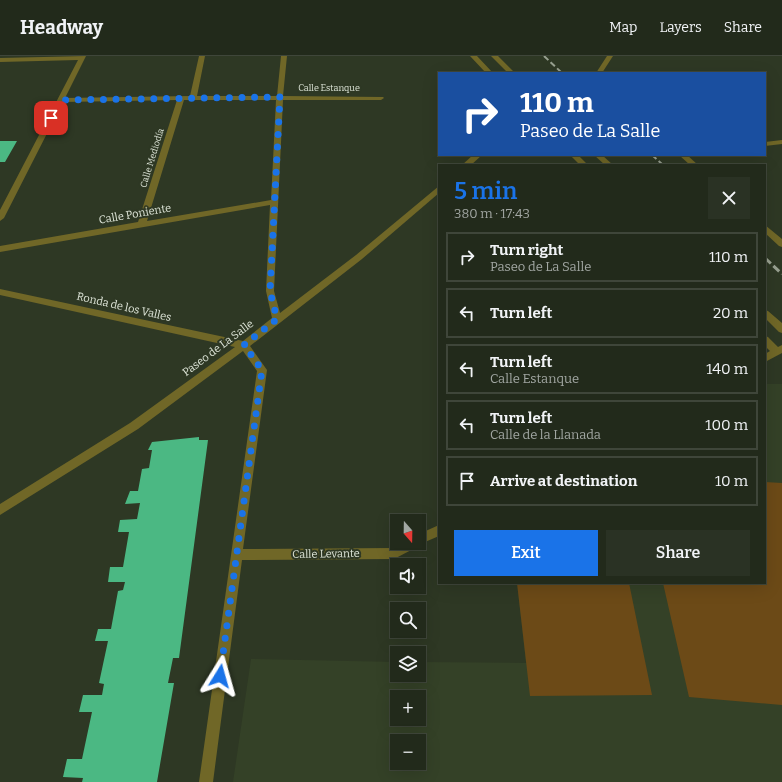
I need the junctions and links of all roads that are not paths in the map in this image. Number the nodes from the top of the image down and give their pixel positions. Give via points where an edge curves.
1 (202, 56) edge
2 (284, 56) edge
3 (473, 56) edge
4 (494, 56) edge
5 (610, 56) edge
6 (82, 57) edge
7 (0, 60) edge
8 (489, 72) edge
9 (511, 72) edge
10 (600, 72) edge
11 (280, 97) junction
12 (181, 98) junction
13 (193, 98) junction
14 (381, 98) dead end
15 (61, 100) junction
16 (782, 142) edge
17 (766, 144) edge
18 (477, 156) edge
19 (575, 156) edge
20 (599, 156) edge
21 (684, 156) edge
22 (467, 164) edge
23 (583, 164) edge
24 (608, 164) edge
25 (693, 164) edge
26 (438, 190) edge
27 (274, 202) junction
28 (0, 218) edge
29 (142, 224) junction
30 (766, 229) edge
31 (782, 244) edge
32 (0, 249) edge
33 (0, 292) edge
34 (766, 314) edge
35 (277, 319) junction
36 (782, 329) edge
37 (766, 341) edge
38 (244, 345) junction
39 (780, 350) edge
40 (766, 357) edge
41 (0, 510) edge
42 (438, 530) edge
43 (426, 536) edge
44 (400, 550) edge
45 (237, 555) junction
46 (206, 782) edge

1 - 13 street
2 - 11 street
3 - 8 street
4 - 9 street
5 - 10 street
6 - 7 street
6 - 15 street
11 - 13 street, Calle Estanque
11 - 14 street, Calle Estanque
11 - 27 street
12 - 13 street, Calle Estanque
12 - 15 street, Calle Estanque
12 - 29 street, Calle Mediodía
15 - 28 street
16 - 17 street
18 - 22 street
19 - 23 street
20 - 24 street
21 - 25 street
26 - 35 street, Paseo de La Salle via 359,257
27 - 29 street, Calle Poniente
27 - 35 street via 270,291
29 - 32 street, Calle Poniente
30 - 31 street
33 - 38 street, Ronda de los Valles
34 - 36 street
35 - 38 street, Paseo de La Salle
37 - 39 street
38 - 41 street, Paseo de La Salle via 134,426
38 - 45 street via 262,370
39 - 40 street
42 - 43 street
44 - 45 street, Calle Levante via 394,553
45 - 46 street

